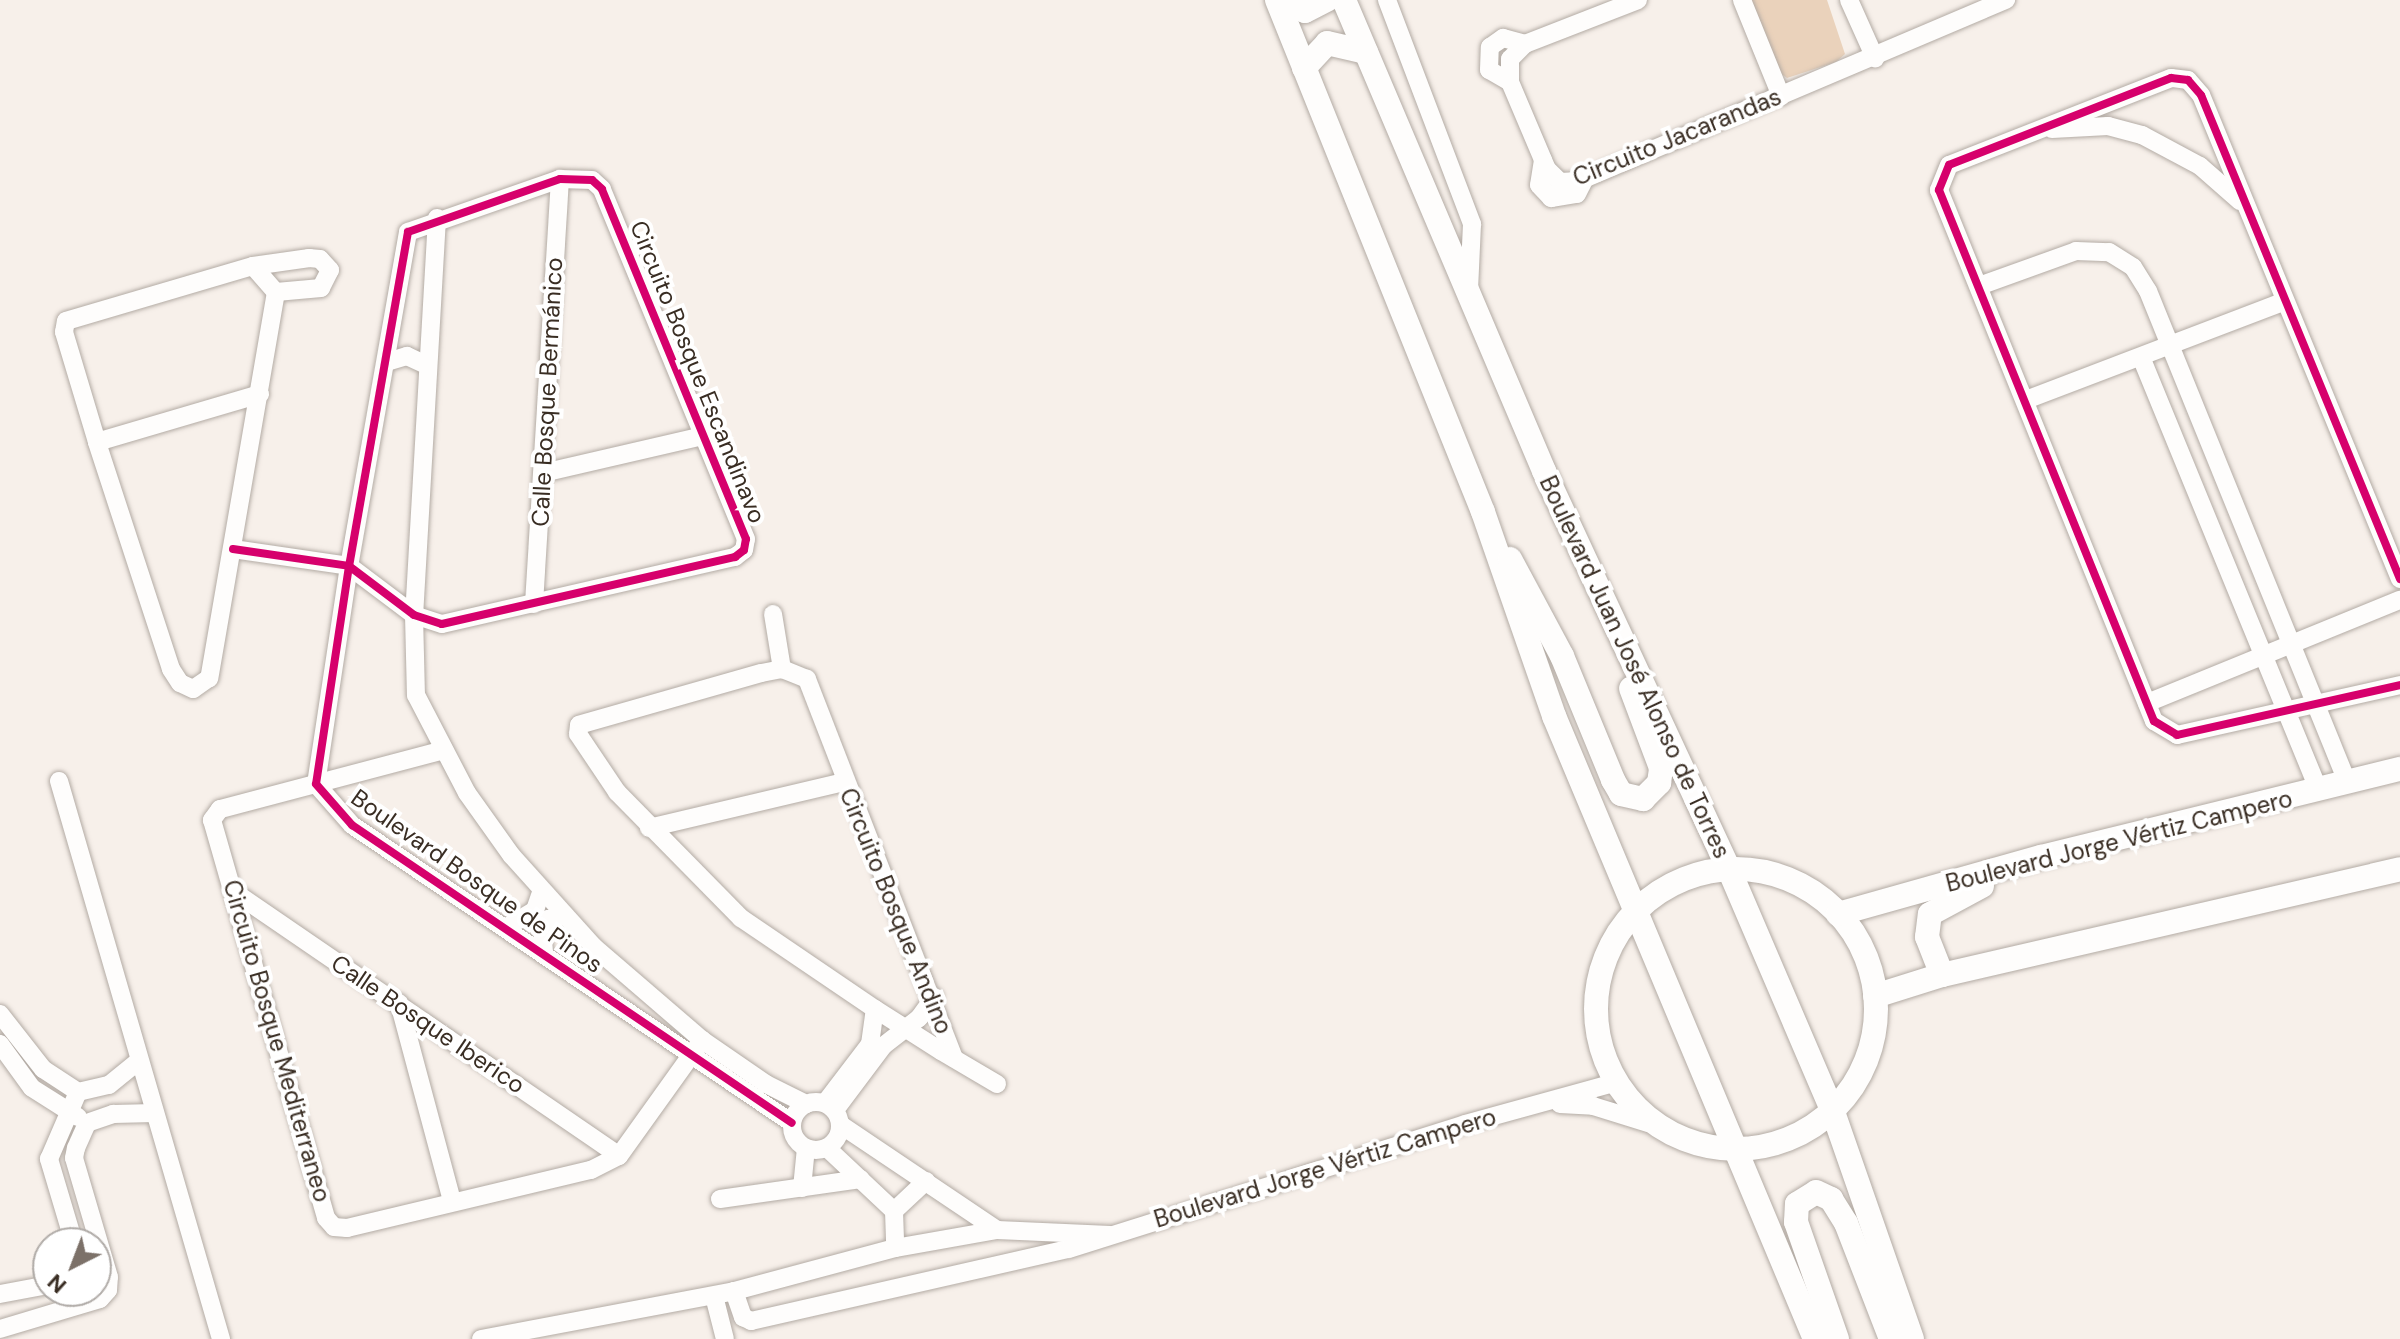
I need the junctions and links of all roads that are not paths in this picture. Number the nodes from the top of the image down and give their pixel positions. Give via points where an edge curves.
1 (1279, 0) edge
2 (1327, 0) edge
3 (1344, 0) edge
4 (1387, 0) edge
5 (1638, 0) edge
6 (1742, 0) edge
7 (1849, 0) edge
8 (2004, 0) edge
9 (1366, 52) junction
10 (1875, 58) junction
11 (1304, 68) junction
12 (1781, 96) junction
13 (2037, 129) junction
14 (560, 179) junction
15 (2244, 204) junction
16 (437, 218) junction
17 (253, 266) junction
18 (1979, 286) junction
19 (276, 292) junction
20 (1469, 294) junction
21 (2285, 301) junction
22 (2167, 346) junction
23 (2141, 357) junction
24 (387, 362) junction
25 (426, 365) junction
26 (260, 394) junction
27 (2026, 400) junction
28 (703, 436) junction
29 (97, 442) junction
30 (543, 473) junction
31 (1483, 512) junction
32 (233, 549) junction
33 (349, 566) junction
34 (2400, 579) edge
35 (1598, 585) junction
36 (2400, 600) edge
37 (534, 604) junction
38 (773, 614) dead end
39 (414, 615) junction
40 (2290, 645) junction
41 (2263, 655) junction
42 (782, 669) junction
43 (2400, 685) edge
44 (2147, 703) junction
45 (2316, 708) junction
46 (2288, 714) junction
47 (444, 750) junction
48 (2400, 769) edge
49 (59, 781) dead end
50 (844, 782) junction
51 (316, 784) junction
52 (2348, 784) junction
53 (2319, 790) junction
54 (649, 828) junction
55 (2041, 857) junction
56 (1728, 867) junction
57 (2400, 869) edge
58 (542, 890) junction
59 (237, 894) junction
60 (1638, 909) junction
61 (1838, 914) junction
62 (565, 916) junction
63 (507, 927) junction
64 (544, 952) junction
65 (1942, 975) junction
66 (1875, 996) junction
67 (934, 997) junction
68 (399, 1003) junction
69 (875, 1009) junction
70 (0, 1014) edge
71 (907, 1028) junction
72 (0, 1044) edge
73 (696, 1047) junction
74 (954, 1058) junction
75 (139, 1061) junction
76 (1617, 1082) junction
77 (997, 1084) dead end
78 (78, 1092) junction
79 (1541, 1104) junction
80 (68, 1111) junction
81 (827, 1111) junction
82 (1833, 1112) junction
83 (155, 1113) junction
84 (87, 1123) junction
85 (792, 1123) junction
86 (1648, 1123) junction
87 (806, 1148) junction
88 (827, 1148) junction
89 (1739, 1151) junction
90 (619, 1156) junction
91 (861, 1179) junction
92 (926, 1181) junction
93 (802, 1188) junction
94 (720, 1199) dead end
95 (452, 1201) junction
96 (894, 1211) junction
97 (69, 1227) edge
98 (91, 1227) edge
99 (997, 1230) junction
100 (1110, 1235) junction
101 (895, 1248) junction
102 (32, 1288) edge
103 (734, 1291) junction
104 (0, 1294) edge
105 (714, 1296) junction
106 (73, 1307) edge
107 (0, 1329) edge
108 (221, 1339) edge
109 (481, 1339) edge
110 (725, 1339) edge
111 (1815, 1339) edge
112 (1837, 1339) edge
113 (1891, 1339) edge
114 (1912, 1339) edge

1 - 2 main road via 1305,11
1 - 11 main road
3 - 9 main road, Boulevard Juan José Alonso de Torres
4 - 20 street via 1472,224
5 - 12 street, Circuito Jacarandas via 1525,44 1510,59 1510,82 1543,160 1560,182 1585,178
6 - 12 street
7 - 10 street
8 - 10 street, Circuito Jacarandas
9 - 11 main road via 1327,43
9 - 20 main road, Boulevard Juan José Alonso de Torres
10 - 12 street, Circuito Jacarandas
11 - 31 main road
13 - 15 street via 2108,126 2142,135 2200,166
13 - 15 street via 2171,78 2188,80 2201,95
13 - 18 street via 1949,165 1942,177 1939,190
14 - 16 street, Circuito Bosque Escandinavo
14 - 28 street, Circuito Bosque Escandinavo via 592,180 602,189
14 - 30 street, Calle Bosque Bermánico
15 - 21 street
16 - 24 street via 408,232
16 - 25 street, Boulevard Bosque de Pinos
17 - 19 street
17 - 19 street via 309,258 320,259 330,270 321,288
17 - 29 street via 66,321 64,332
18 - 22 street via 2062,254 2109,252 2133,267 2148,291
18 - 27 street
19 - 26 street
20 - 35 main road, Boulevard Juan José Alonso de Torres
21 - 22 street
21 - 34 street
22 - 23 street
22 - 40 street
23 - 27 street
23 - 41 street
24 - 25 street via 407,356
24 - 33 street
25 - 39 street, Boulevard Bosque de Pinos
26 - 29 street
26 - 32 street
27 - 44 street
28 - 30 street
28 - 37 street, Circuito Bosque Escandinavo via 746,539 744,550 735,557
29 - 32 street via 171,669 180,683 193,689 209,678
30 - 37 street, Calle Bosque Bermánico
31 - 35 main road via 1537,604 1613,780 1621,794 1643,799 1659,783 1661,768
31 - 60 main road via 1554,716
32 - 33 street
33 - 39 street
33 - 51 street
35 - 56 main road, Boulevard Juan José Alonso de Torres
36 - 40 street
37 - 39 street, Circuito Bosque Escandinavo via 442,624
38 - 42 street
39 - 47 street, Boulevard Bosque de Pinos via 412,679
40 - 41 street
40 - 45 street
41 - 44 street
41 - 46 street
42 - 50 street, Circuito Bosque Andino via 807,679
42 - 54 street via 585,719 579,725 578,734 617,792
43 - 45 street
44 - 46 street via 2154,721 2177,735
45 - 46 street
45 - 52 street
46 - 53 street
47 - 51 street
47 - 58 street, Boulevard Bosque de Pinos via 467,793
48 - 52 main road, Boulevard Jorge Vértiz Campero
49 - 75 street
50 - 54 street
50 - 67 street, Circuito Bosque Andino
51 - 59 street, Circuito Bosque Mediterraneo via 214,813
51 - 63 street, Boulevard Bosque de Pinos via 352,825
52 - 53 main road, Boulevard Jorge Vértiz Campero
53 - 55 main road, Boulevard Jorge Vértiz Campero
54 - 69 street via 741,918
55 - 61 main road, Boulevard Jorge Vértiz Campero
55 - 65 main road via 1930,914 1927,937
56 - 60 main road via 1678,876
56 - 61 main road via 1785,877
56 - 82 main road, Boulevard Juan José Alonso de Torres
57 - 65 main road
58 - 62 street, Boulevard Bosque de Pinos
58 - 63 street via 535,910
59 - 68 street, Calle Bosque Iberico
59 - 95 street, Circuito Bosque Mediterraneo via 326,1218 334,1227 347,1228
60 - 76 main road via 1607,962 1600,992 1599,1023
60 - 89 main road
61 - 66 main road via 1865,956
62 - 64 street via 548,919 542,927
62 - 73 street, Boulevard Bosque de Pinos
63 - 64 street, Boulevard Bosque de Pinos
64 - 73 street, Boulevard Bosque de Pinos
65 - 66 main road
66 - 82 main road via 1868,1053
67 - 71 street
67 - 74 street, Circuito Bosque Andino
68 - 90 street, Calle Bosque Iberico
68 - 95 street
69 - 71 street
69 - 81 street via 870,1044
70 - 78 street via 43,1069
71 - 74 street, Circuito Bosque Andino
71 - 81 street, Circuito Bosque Andino via 883,1046
72 - 80 street via 32,1088
73 - 81 street, Boulevard Bosque de Pinos
73 - 85 street, Boulevard Bosque de Pinos
73 - 90 street
74 - 77 street
75 - 78 street via 109,1085
75 - 83 street
76 - 79 street, Boulevard Jorge Vértiz Campero
76 - 86 main road
78 - 80 street
79 - 86 street, Boulevard Jorge Vértiz Campero via 1593,1106
79 - 100 street, Boulevard Jorge Vértiz Campero
80 - 84 street
80 - 97 street via 49,1159
81 - 85 street
81 - 88 street
81 - 92 street, Boulevard Bosque de Pinos
82 - 89 main road via 1793,1138
82 - 114 main road, Boulevard Juan José Alonso de Torres
83 - 84 street via 113,1114
83 - 108 street
84 - 98 street via 74,1158
85 - 87 street via 798,1142
86 - 89 main road via 1691,1145
87 - 88 street
87 - 93 street
88 - 91 street
89 - 111 main road
90 - 95 street, Circuito Bosque Mediterraneo via 591,1170
91 - 93 street
91 - 96 street
92 - 96 street
92 - 99 street, Boulevard Bosque de Pinos
93 - 94 street
96 - 101 street
99 - 100 street, Boulevard Jorge Vértiz Campero
99 - 101 street, Boulevard Jorge Vértiz Campero
100 - 103 street, Boulevard Jorge Vértiz Campero via 1069,1249 751,1321 743,1317
101 - 103 street, Boulevard Jorge Vértiz Campero
102 - 104 street
103 - 105 street
105 - 109 street
105 - 110 street
106 - 107 street
112 - 113 main road via 1796,1222 1797,1204 1816,1192 1831,1199 1846,1223

